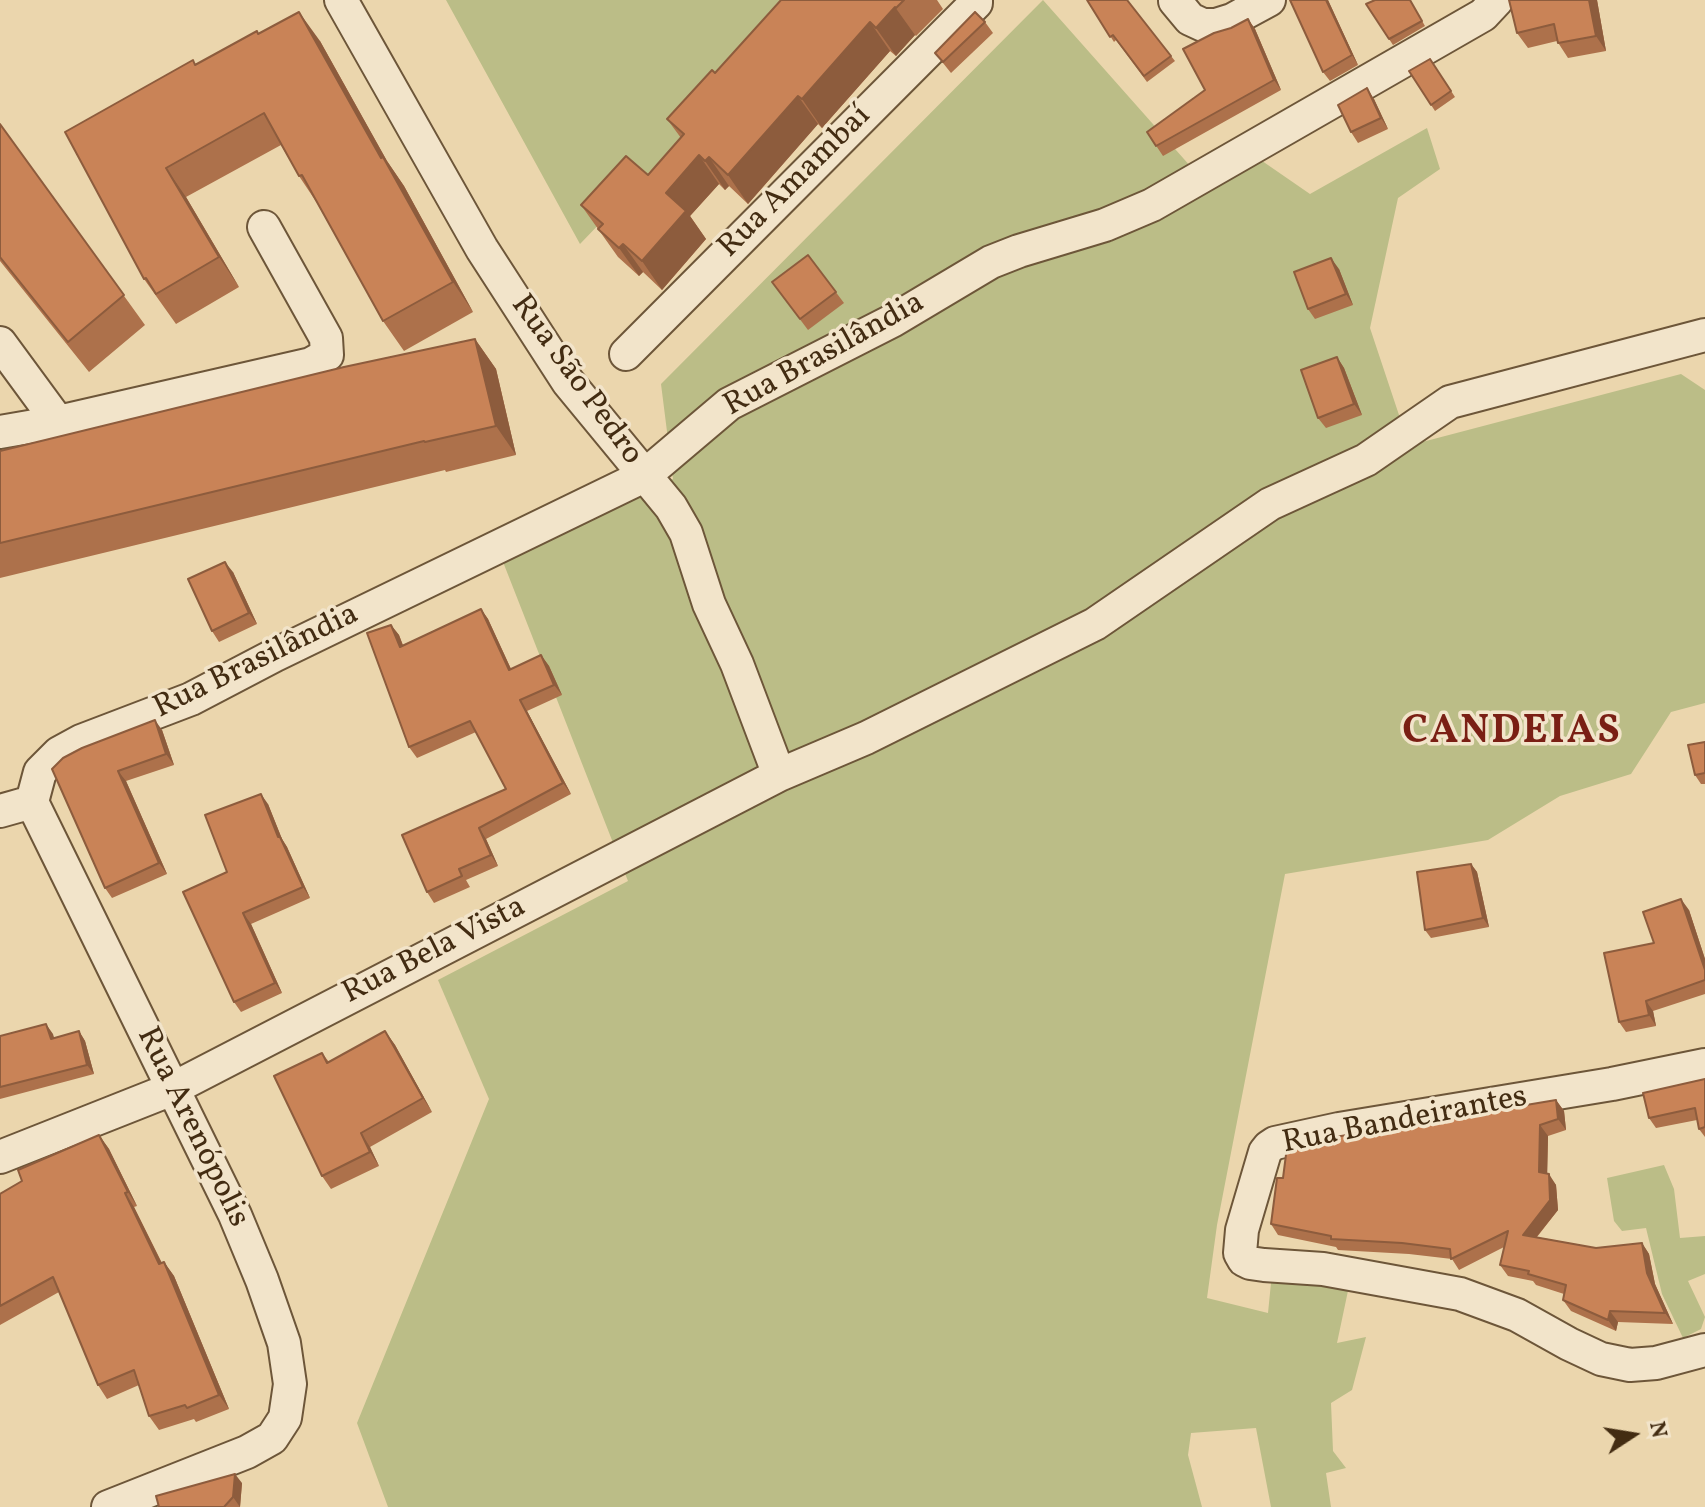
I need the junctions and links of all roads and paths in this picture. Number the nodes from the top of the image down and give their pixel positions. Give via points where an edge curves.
1 (341, 0) edge
2 (1269, 0) edge
3 (1497, 0) edge
4 (1175, 1) edge
5 (971, 6) edge
6 (264, 227) dead end
7 (1705, 335) edge
8 (0, 343) edge
9 (626, 354) dead end
10 (58, 422) junction
11 (0, 432) edge
12 (644, 476) junction
13 (779, 775) junction
14 (32, 802) junction
15 (0, 811) edge
16 (1705, 1065) edge
17 (172, 1089) junction
18 (0, 1157) edge
19 (1705, 1350) edge
20 (108, 1507) edge

1 - 12 street, Rua São Pedro via 482,249 568,382
2 - 4 street via 1216,25 1190,19
3 - 12 street, Rua Brasilândia via 1483,15 1152,205 991,262 892,321 729,404
5 - 9 street, Rua Amambaí
6 - 10 street via 326,338 327,355 311,364
7 - 13 street, Rua Bela Vista via 1450,402 1366,460 1270,504 1095,624 866,738
8 - 10 street
10 - 11 street
12 - 13 street, Rua São Pedro via 686,533
12 - 14 street, Rua Brasilândia via 191,699 81,741 40,772
13 - 17 street, Rua Bela Vista
14 - 15 street
14 - 17 street, Rua Arenópolis
16 - 19 street, Rua Bandeirantes via 1275,1143 1265,1152 1240,1253 1250,1263 1323,1269 1460,1294 1517,1315 1601,1359 1656,1363
17 - 18 street, Rua Bela Vista
17 - 20 street, Rua Arenópolis via 235,1215 284,1343 290,1384 285,1418 272,1438 247,1452

